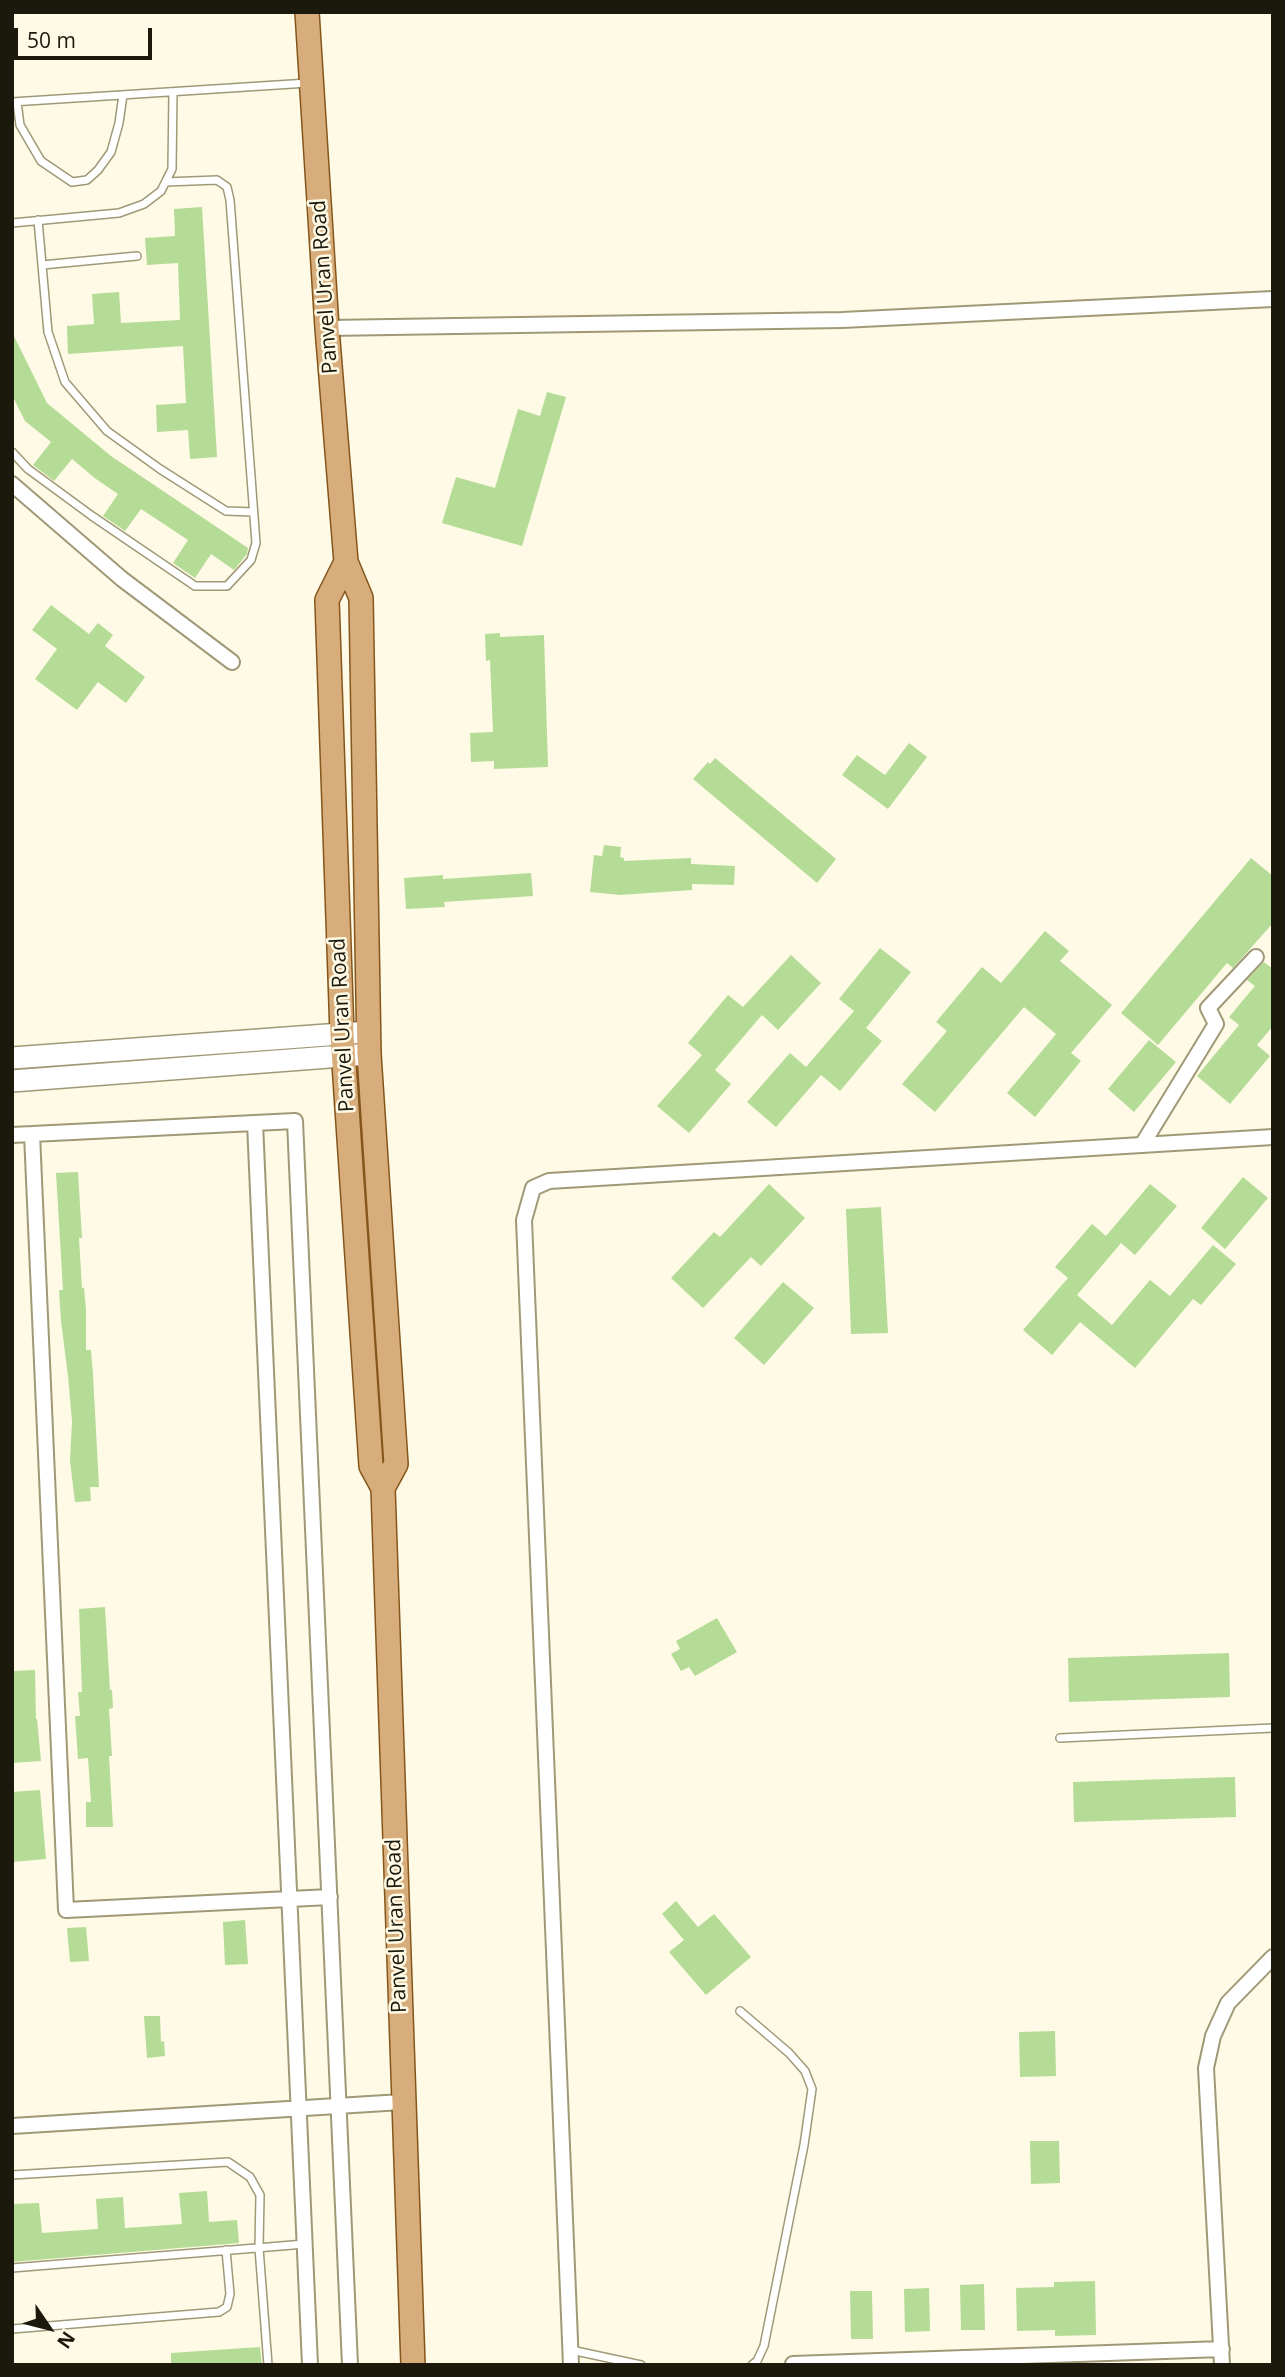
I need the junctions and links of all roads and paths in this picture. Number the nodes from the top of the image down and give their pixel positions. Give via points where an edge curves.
1 (307, 12) edge
2 (312, 83) junction
3 (173, 92) junction
4 (123, 95) junction
5 (14, 102) edge
6 (166, 182) junction
7 (38, 220) junction
8 (12, 223) edge
9 (137, 256) dead end
10 (42, 265) junction
11 (1273, 299) edge
12 (327, 328) junction
13 (12, 452) edge
14 (12, 484) edge
15 (253, 512) junction
16 (346, 562) junction
17 (232, 663) dead end
18 (1256, 957) dead end
19 (369, 1043) junction
20 (343, 1045) junction
21 (12, 1058) edge
22 (12, 1081) edge
23 (255, 1123) junction
24 (12, 1135) edge
25 (32, 1135) junction
26 (1273, 1137) edge
27 (1142, 1145) junction
28 (383, 1488) junction
29 (1273, 1728) edge
30 (1060, 1738) dead end
31 (330, 1897) junction
32 (290, 1899) junction
33 (1273, 1957) edge
34 (740, 2011) dead end
35 (402, 2102) junction
36 (339, 2106) junction
37 (299, 2108) junction
38 (12, 2126) edge
39 (12, 2175) edge
40 (305, 2244) junction
41 (258, 2248) junction
42 (226, 2250) junction
43 (12, 2268) edge
44 (12, 2329) edge
45 (1222, 2349) junction
46 (571, 2357) edge
47 (793, 2364) edge
48 (268, 2365) edge
49 (310, 2365) edge
50 (350, 2365) edge
51 (413, 2365) edge
52 (641, 2365) edge
53 (752, 2365) edge
54 (1223, 2365) edge

1 - 2 main road, Panvel Uran Road
2 - 3 lane
2 - 12 main road, Panvel Uran Road
3 - 4 lane
3 - 6 lane via 172,170
4 - 5 lane
4 - 5 lane via 111,152 87,180 72,182 41,161 20,125
6 - 7 lane via 144,204 119,213
6 - 15 lane via 217,180 227,187
7 - 8 lane
7 - 10 lane
9 - 10 lane
10 - 15 lane via 48,332 65,382 107,430 160,470 226,510
11 - 12 street via 842,320
12 - 16 main road, Panvel Uran Road
13 - 15 lane via 82,509 195,586 227,586 251,560 256,543
14 - 17 street via 122,579
16 - 19 main road, Panvel Uran Road via 362,598
16 - 20 main road, Panvel Uran Road via 327,600
18 - 27 street via 1208,1008 1216,1024
19 - 20 main road
19 - 28 main road, Panvel Uran Road via 396,1464
20 - 21 main road
20 - 22 main road
20 - 28 main road, Panvel Uran Road via 371,1466
23 - 25 street
23 - 31 street via 295,1121
23 - 32 street
24 - 25 street
25 - 32 street via 66,1910
26 - 27 street
27 - 46 street via 549,1181 533,1188 524,1220
28 - 35 main road, Panvel Uran Road
29 - 30 lane
31 - 32 street
31 - 36 street
32 - 37 street
33 - 45 street via 1228,2003 1213,2036 1206,2068
34 - 53 lane via 789,2053 805,2071 812,2089 764,2346
35 - 36 street
35 - 51 main road, Panvel Uran Road
36 - 37 street
36 - 50 street
37 - 38 street
37 - 40 street
39 - 41 lane via 228,2162 250,2177 260,2195
40 - 41 lane
40 - 49 street
41 - 42 lane
41 - 48 lane
42 - 43 lane
42 - 44 lane via 230,2294 227,2307 219,2312
45 - 47 street
45 - 54 street
46 - 52 lane

